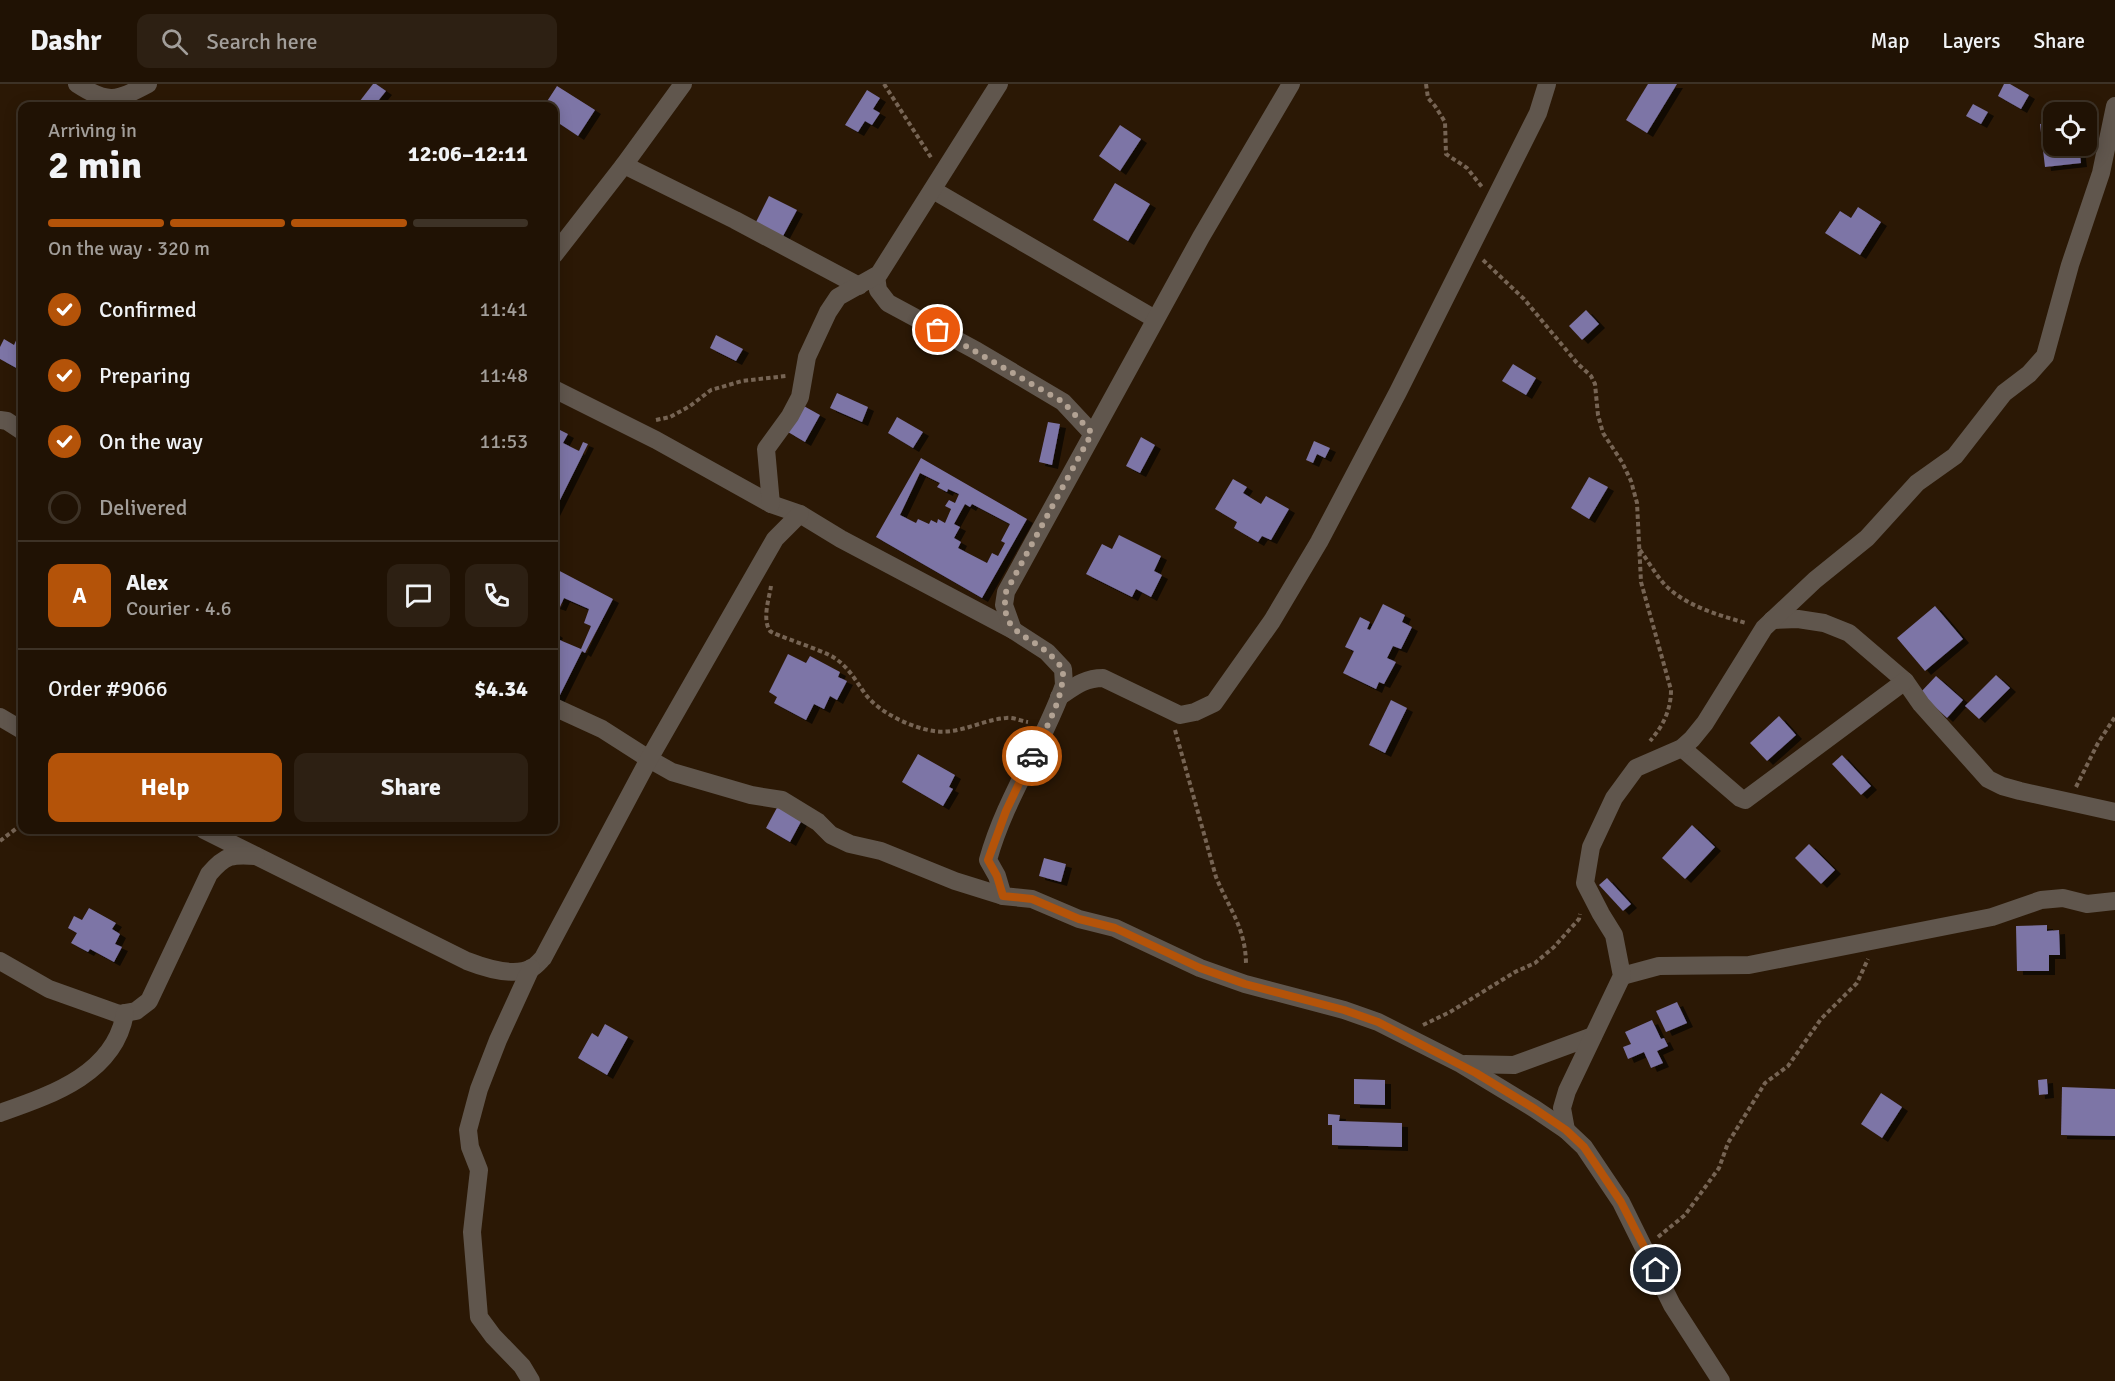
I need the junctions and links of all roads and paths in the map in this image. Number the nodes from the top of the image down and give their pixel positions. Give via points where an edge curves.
1 (77, 84) edge
2 (148, 84) edge
3 (683, 84) edge
4 (884, 84) edge
5 (999, 84) edge
6 (1291, 84) edge
7 (1426, 84) edge
8 (1547, 84) edge
9 (104, 102) edge
10 (108, 102) edge
11 (2115, 106) edge
12 (624, 165) junction
13 (2108, 178) edge
14 (938, 182) junction
15 (1493, 202) junction
16 (1470, 249) junction
17 (558, 250) edge
18 (876, 276) junction
19 (859, 286) junction
20 (1155, 319) junction
21 (806, 368) junction
22 (558, 391) edge
23 (0, 420) edge
24 (18, 428) edge
25 (634, 429) junction
26 (1092, 433) junction
27 (771, 504) junction
28 (800, 514) junction
29 (1640, 550) junction
30 (772, 580) dead end
31 (1768, 624) junction
32 (1013, 630) junction
33 (1905, 681) junction
34 (1059, 697) junction
35 (558, 709) edge
36 (1170, 711) junction
37 (0, 717) edge
38 (2115, 717) edge
39 (1047, 724) junction
40 (18, 728) edge
41 (1682, 748) junction
42 (649, 759) junction
43 (1635, 768) junction
44 (2069, 801) junction
45 (2115, 812) edge
46 (18, 827) edge
47 (212, 834) edge
48 (0, 841) edge
49 (258, 856) junction
50 (1585, 883) junction
51 (1003, 896) junction
52 (2115, 901) edge
53 (1876, 940) junction
54 (0, 962) edge
55 (531, 968) junction
56 (1622, 976) junction
57 (1245, 984) junction
58 (125, 1012) junction
59 (1405, 1035) junction
60 (1593, 1036) junction
61 (1461, 1064) junction
62 (0, 1113) edge
63 (1566, 1130) junction
64 (1647, 1252) junction
65 (531, 1381) edge
66 (1721, 1381) edge

1 - 9 street
2 - 10 street
3 - 12 street
4 - 14 path
5 - 14 street
6 - 20 street
7 - 15 path via 1428,98 1444,122 1446,154 1467,168
8 - 15 street via 1538,113
11 - 13 street
12 - 17 street
12 - 19 street
13 - 31 street via 2070,265 2045,356 2004,393 1955,456 1917,483 1867,538
14 - 18 street
14 - 20 street
15 - 16 street
16 - 29 path via 1524,299 1591,376 1603,433 1631,481 1637,503
16 - 36 street via 1367,452 1272,621 1214,703 1180,715
18 - 19 street
18 - 26 street via 878,290 888,303 1063,402
19 - 21 street via 838,297 828,312 807,357
20 - 26 street
21 - 25 path via 795,374 742,381 711,390 670,417
21 - 27 street via 800,397 766,449
22 - 25 street
23 - 24 street
25 - 27 street
26 - 32 street via 1006,592 1004,605
27 - 28 street
28 - 32 street
28 - 42 street via 775,539
29 - 31 path via 1680,598 1726,618
29 - 43 path via 1641,582 1671,690 1671,704
30 - 39 path via 768,628 847,667 867,696 884,711 934,731 959,730 1008,717
31 - 33 street via 1798,619 1824,623 1849,633
31 - 41 street via 1705,723
32 - 34 street via 1047,652 1063,669 1064,685
33 - 41 street via 1744,800
33 - 44 street via 1988,780
34 - 36 street via 1081,682 1103,678
34 - 39 street
35 - 42 street via 602,729
36 - 57 path via 1215,877 1239,923 1246,951
37 - 40 street
38 - 44 path
39 - 51 street via 988,860
41 - 43 street
42 - 51 street via 672,772 701,781 782,800 850,844 881,851
42 - 55 street via 543,958
43 - 50 street via 1614,798 1591,847
44 - 45 street
46 - 48 path
47 - 49 street
49 - 55 street via 467,961 490,970
49 - 58 street via 236,855 220,860 209,874 149,1001 136,1011
50 - 56 street via 1614,935
50 - 59 path via 1579,919 1554,947 1535,963
51 - 57 street via 1032,899 1079,919 1115,928 1200,968
52 - 53 street via 2087,904 2063,898 2041,900 1992,917
53 - 56 street via 1749,965 1659,966
53 - 64 path via 1857,983 1821,1019 1788,1066 1765,1083 1728,1143 1714,1176 1685,1215 1661,1233
54 - 58 street via 49,988 103,1009
55 - 65 street via 498,1040 468,1130 478,1170 472,1232 479,1317
56 - 60 street
57 - 59 street via 1344,1010
58 - 62 street via 116,1040 90,1071 70,1086
59 - 61 street
60 - 61 street via 1514,1065
60 - 63 street via 1562,1108
61 - 63 street
63 - 64 street via 1584,1147 1621,1202
64 - 66 street via 1672,1305

